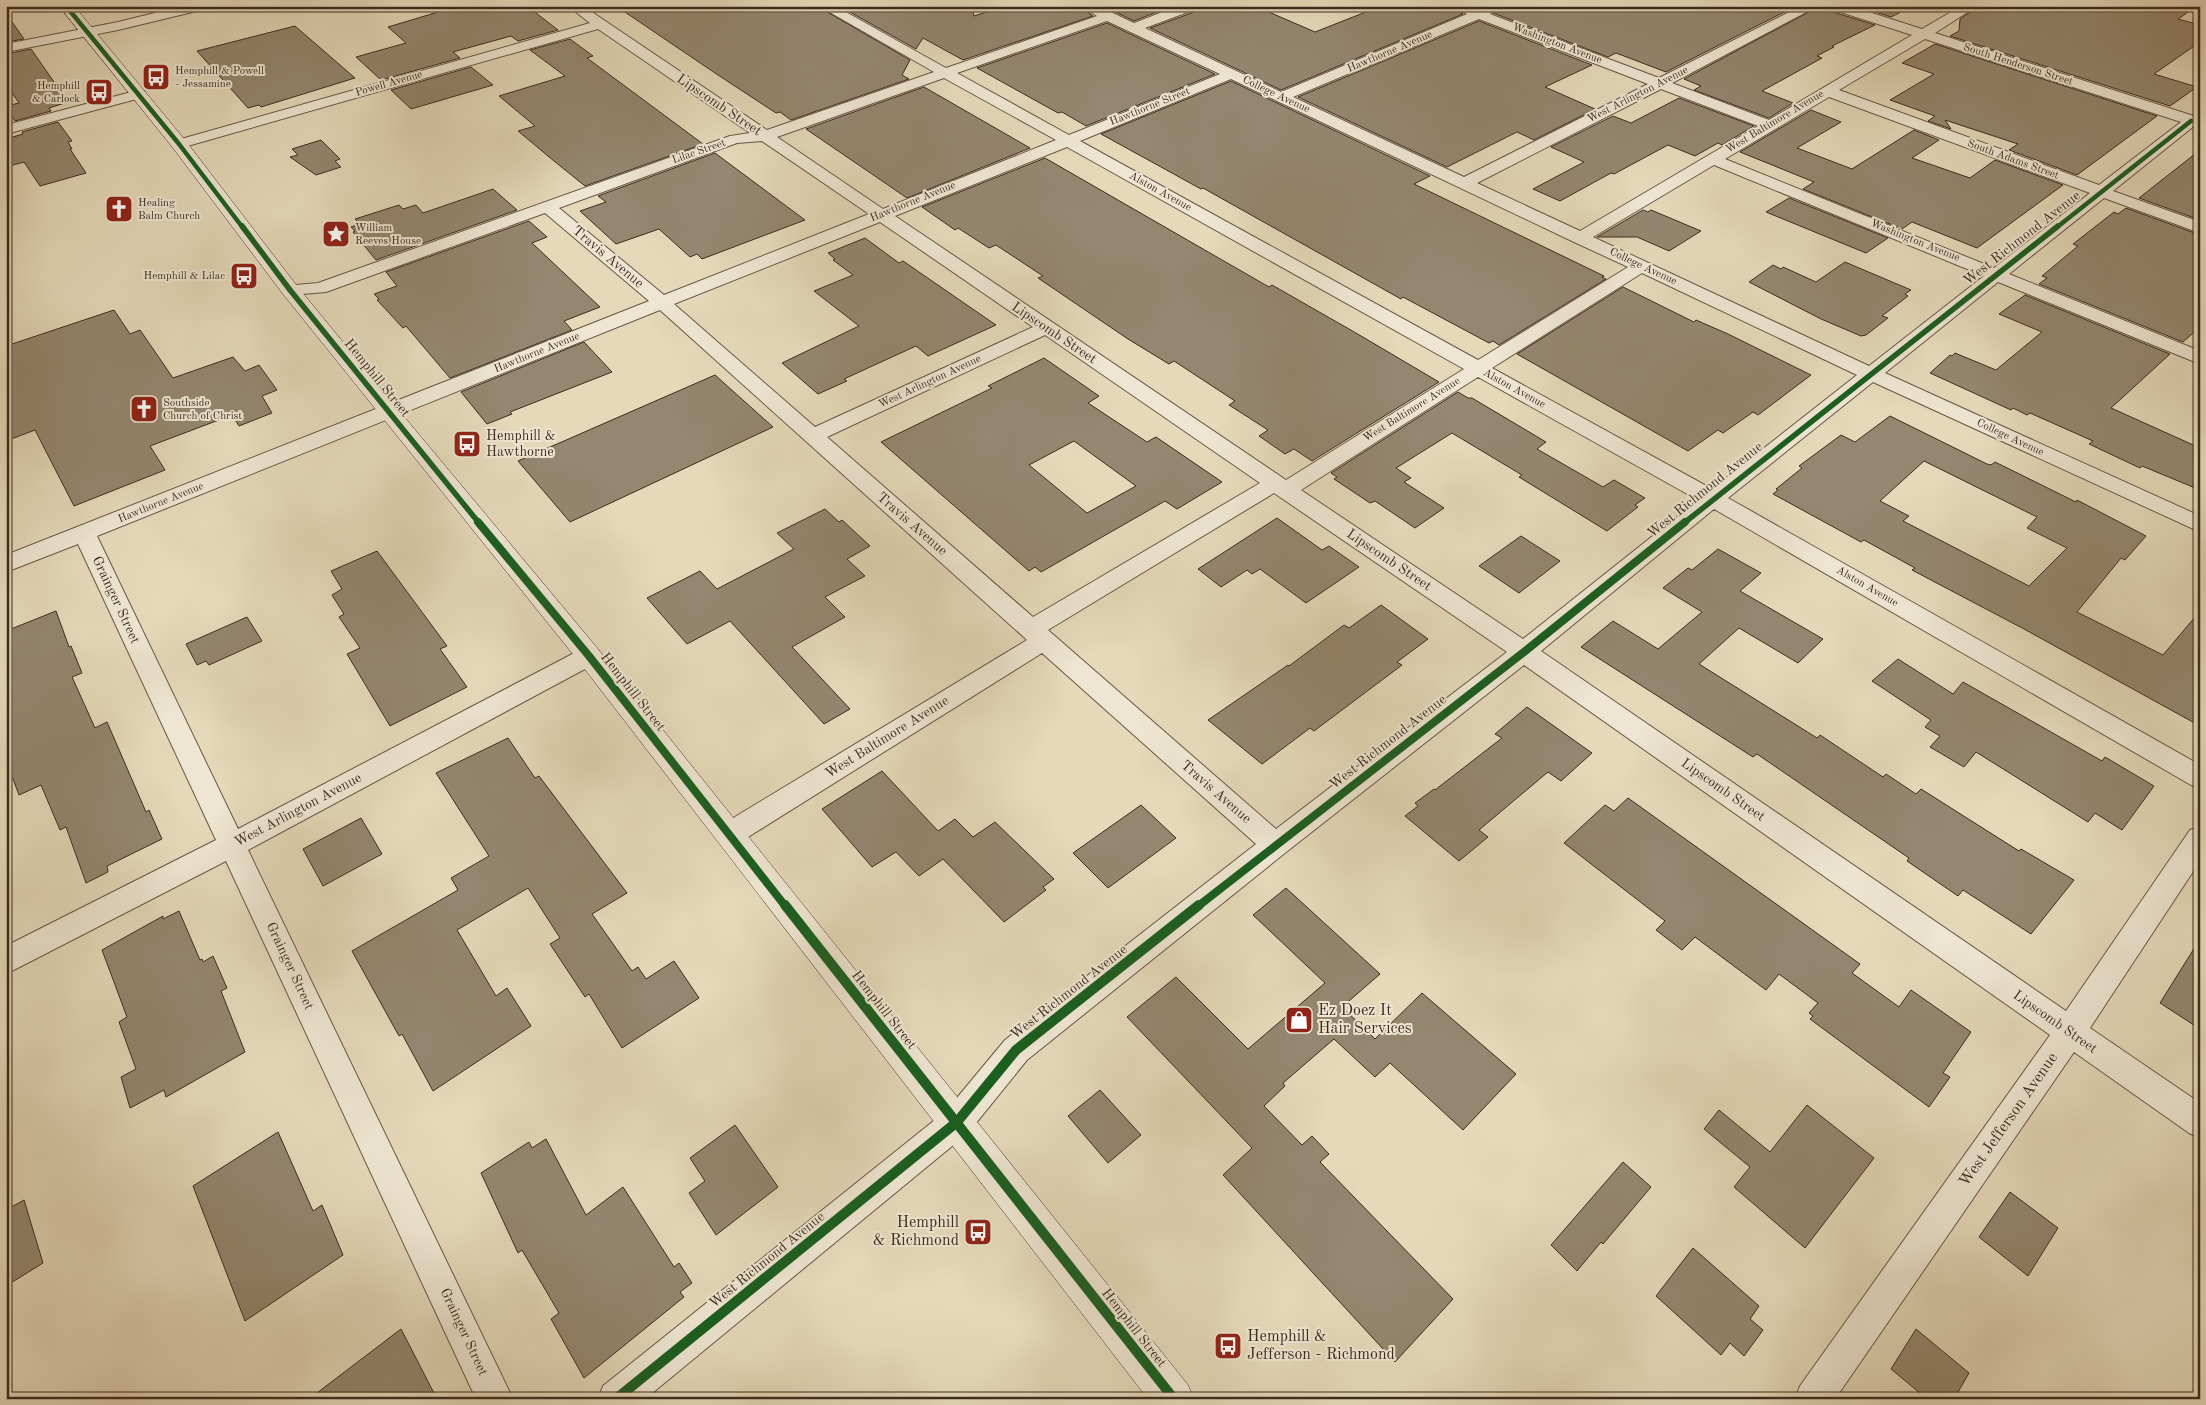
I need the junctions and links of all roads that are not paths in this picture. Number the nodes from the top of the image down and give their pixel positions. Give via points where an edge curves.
1 (66, 6) edge
2 (200, 6) edge
3 (574, 6) edge
4 (825, 6) edge
5 (1087, 6) edge
6 (1191, 6) edge
7 (1457, 6) edge
8 (1498, 6) edge
9 (1812, 6) edge
10 (1836, 6) edge
11 (1971, 6) edge
12 (1479, 14) junction
13 (1108, 16) junction
14 (600, 24) junction
15 (1132, 28) junction
16 (87, 31) junction
17 (1924, 34) junction
18 (6, 48) edge
19 (946, 73) junction
20 (1231, 74) junction
21 (1660, 84) junction
22 (1827, 91) junction
23 (139, 94) junction
24 (1281, 97) junction
25 (2195, 122) edge
26 (1769, 125) junction
27 (6, 130) edge
28 (764, 136) junction
29 (1068, 141) junction
30 (179, 144) junction
31 (1712, 159) junction
32 (1464, 184) junction
33 (2100, 192) junction
34 (546, 206) junction
35 (881, 215) junction
36 (2200, 228) edge
37 (1580, 238) junction
38 (1641, 266) junction
39 (1996, 274) junction
40 (290, 290) junction
41 (662, 303) junction
42 (1046, 328) junction
43 (2200, 358) edge
44 (1477, 369) junction
45 (1871, 374) junction
46 (388, 412) junction
47 (813, 436) junction
48 (1280, 486) junction
49 (1713, 499) junction
50 (2200, 525) edge
51 (84, 534) junction
52 (6, 564) edge
53 (1038, 635) junction
54 (1524, 652) junction
55 (589, 656) junction
56 (2200, 778) edge
57 (730, 834) junction
58 (2200, 838) edge
59 (232, 845) junction
60 (1275, 845) junction
61 (6, 961) edge
62 (2070, 1032) junction
63 (957, 1122) junction
64 (2200, 1122) edge
65 (496, 1399) edge
66 (616, 1399) edge
67 (1174, 1399) edge
68 (1813, 1399) edge

1 - 16 main road, Hemphill Street
2 - 16 street
3 - 14 street, Lipscomb Street
4 - 19 street, Alston Avenue
5 - 13 street, College Avenue
6 - 15 street
7 - 12 street, Washington Avenue
8 - 12 street, Hawthorne Avenue
9 - 21 street, West Arlington Avenue
10 - 17 street, South Henderson Street
11 - 17 street, West Baltimore Avenue
12 - 21 street, Washington Avenue
12 - 24 street, Hawthorne Avenue
13 - 15 street, College Avenue
13 - 19 street, Lilac Street
14 - 28 street, Lipscomb Street
14 - 30 street, Powell Avenue
15 - 20 street, College Avenue
16 - 18 street
16 - 23 main road, Hemphill Street
17 - 22 street, West Baltimore Avenue
17 - 25 street, South Henderson Street
19 - 28 street, Lilac Street
19 - 29 street, Alston Avenue
20 - 24 street, College Avenue
20 - 29 street, Hawthorne Street
21 - 26 street, Washington Avenue
21 - 32 street, West Arlington Avenue
22 - 26 street, West Baltimore Avenue
22 - 33 street, South Adams Street
23 - 27 street
23 - 30 main road, Hemphill Street
24 - 32 street, College Avenue
25 - 33 street, West Richmond Avenue
26 - 31 street, West Baltimore Avenue
28 - 34 street, Lilac Street via 735,139
28 - 35 street, Lipscomb Street
29 - 35 street, Hawthorne Avenue
29 - 44 street, Alston Avenue
30 - 40 main road, Hemphill Street
31 - 37 street, West Baltimore Avenue
31 - 39 street, Washington Avenue
32 - 37 street, College Avenue
33 - 36 street, South Adams Street
33 - 39 street, West Richmond Avenue
34 - 40 street, Lilac Street via 320,288
34 - 41 street, Travis Avenue
35 - 41 street, Hawthorne Avenue
35 - 42 street, Lipscomb Street
37 - 38 street, College Avenue
38 - 44 street, West Baltimore Avenue
38 - 45 street, College Avenue
39 - 43 street, Washington Avenue
39 - 45 street, West Richmond Avenue
40 - 46 main road, Hemphill Street
41 - 46 street, Hawthorne Avenue
41 - 47 street, Travis Avenue
42 - 47 street, West Arlington Avenue
42 - 48 street, Lipscomb Street
44 - 48 street, West Baltimore Avenue
44 - 49 street, Alston Avenue
45 - 49 street, West Richmond Avenue
45 - 50 street, College Avenue
46 - 51 street, Hawthorne Avenue
46 - 55 main road, Hemphill Street
47 - 53 street, Travis Avenue
48 - 53 street, West Baltimore Avenue
48 - 54 street, Lipscomb Street
49 - 54 street, West Richmond Avenue
49 - 56 street, Alston Avenue
51 - 52 street, Hawthorne Avenue
51 - 59 street, Grainger Street
53 - 57 street, West Baltimore Avenue
53 - 60 street, Travis Avenue
54 - 60 street, West Richmond Avenue
54 - 62 street, Lipscomb Street
55 - 57 main road, Hemphill Street
55 - 59 street, West Arlington Avenue
57 - 63 main road, Hemphill Street
58 - 62 street, West Jefferson Avenue
59 - 61 street, West Arlington Avenue
59 - 65 street, Grainger Street
60 - 63 street, West Richmond Avenue via 1016,1050
62 - 64 street, Lipscomb Street
62 - 68 street, West Jefferson Avenue
63 - 66 street, West Richmond Avenue
63 - 67 main road, Hemphill Street

